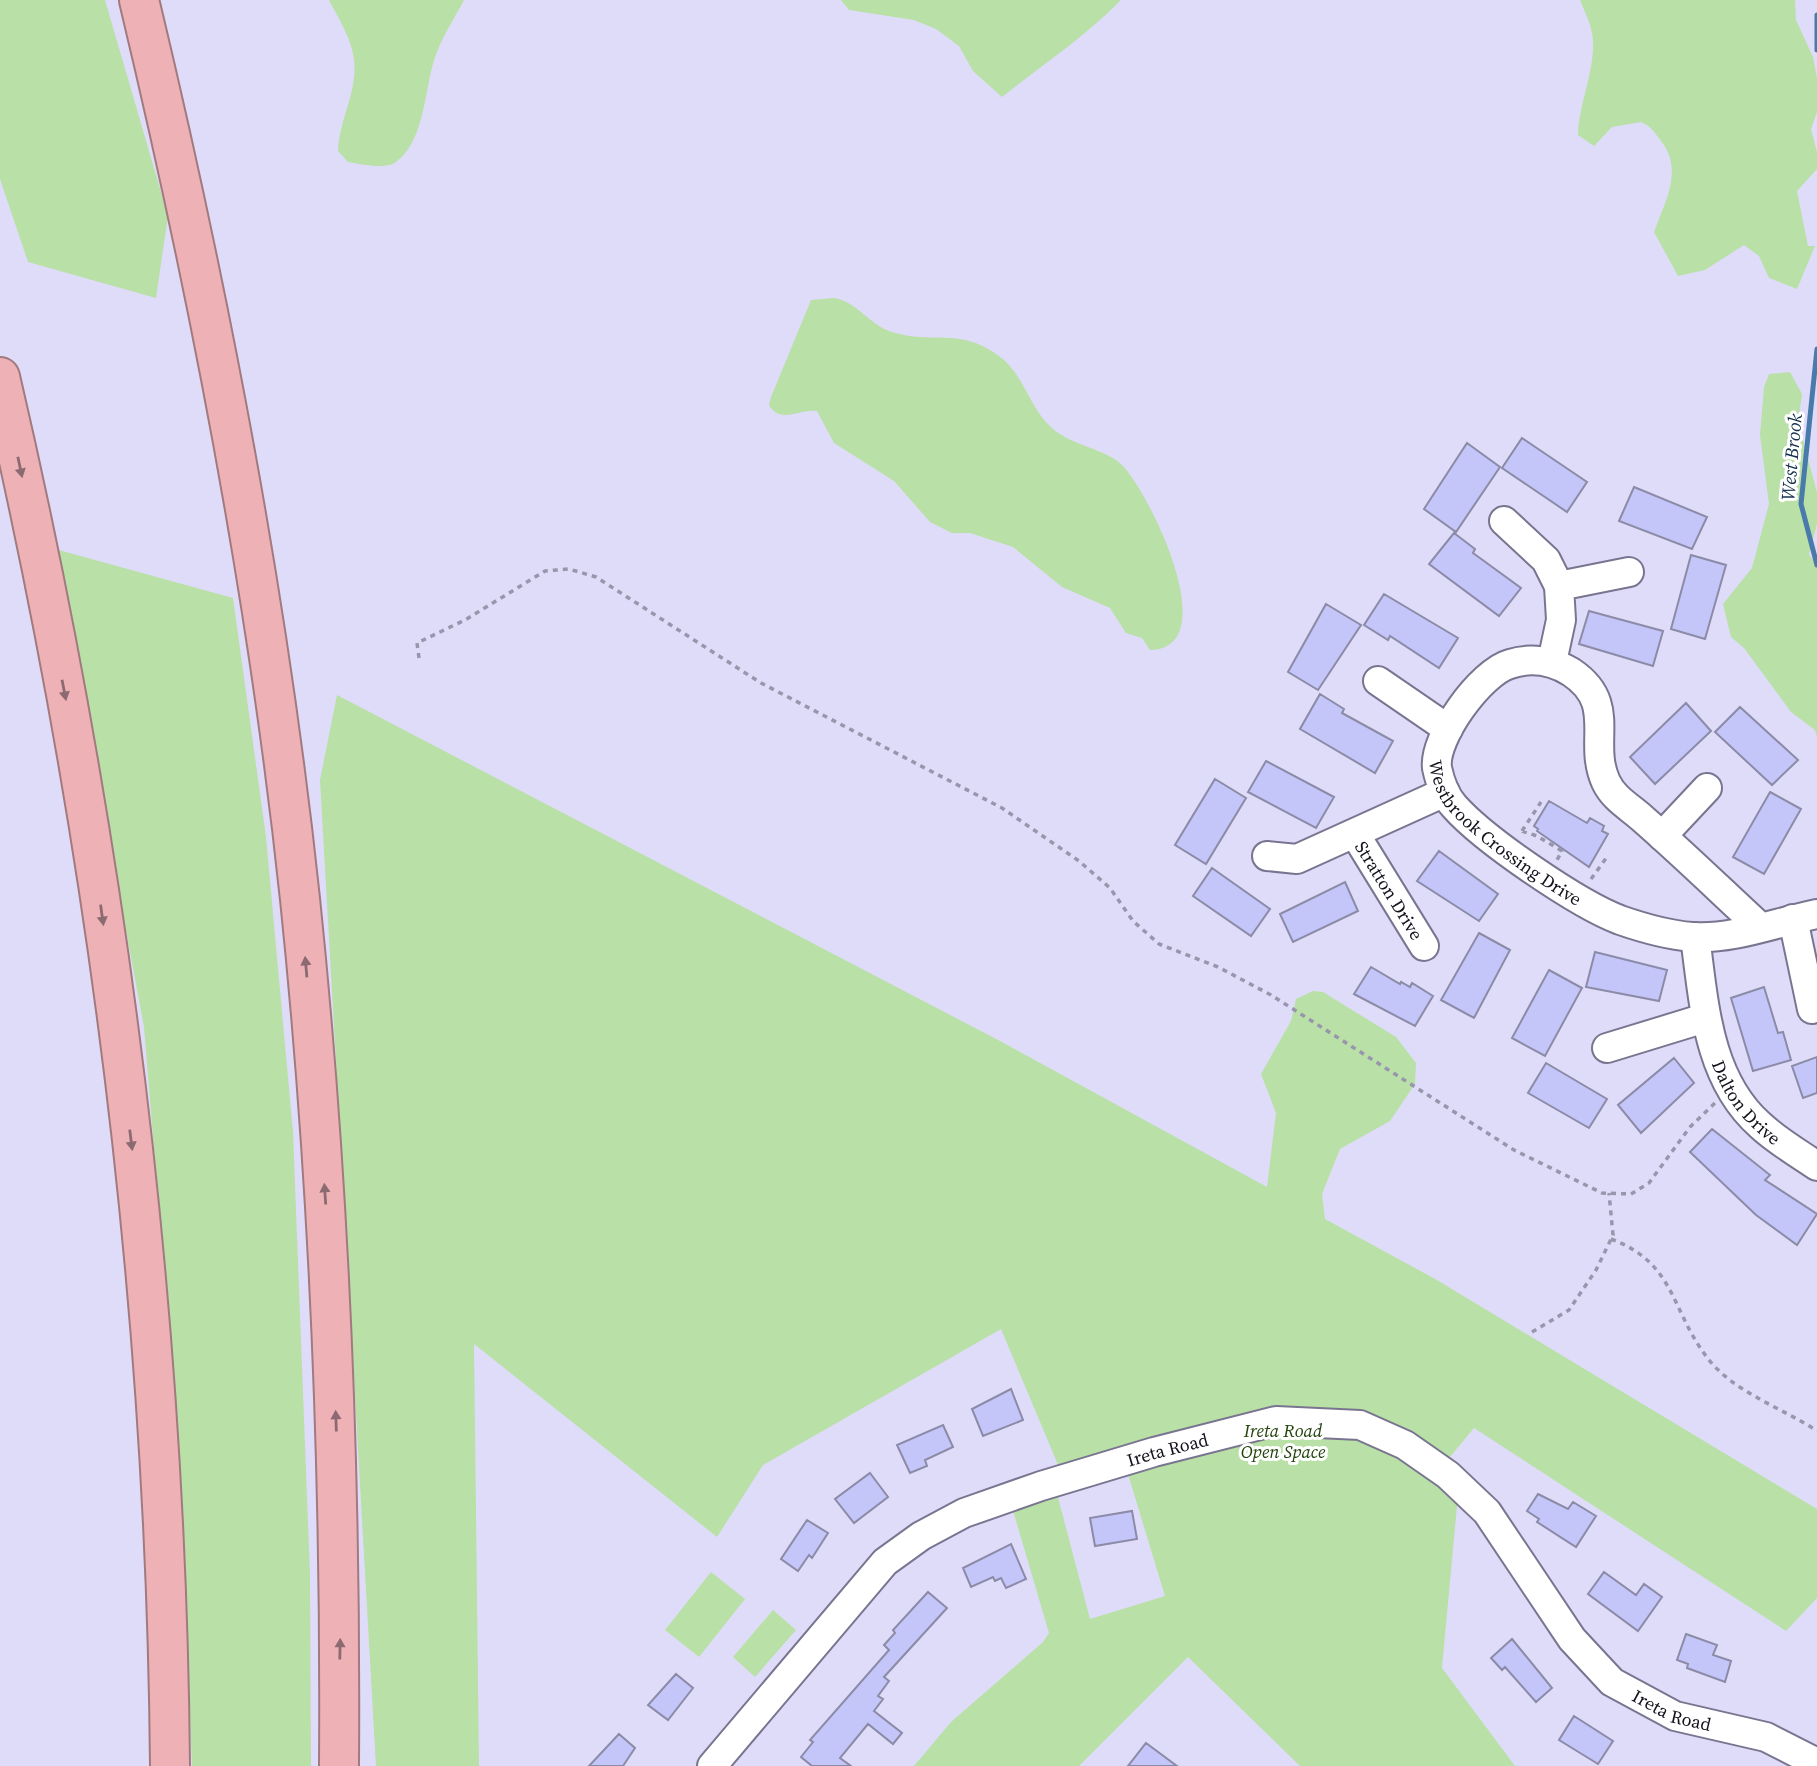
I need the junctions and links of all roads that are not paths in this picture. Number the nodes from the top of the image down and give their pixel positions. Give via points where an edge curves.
1 (139, 0) edge
2 (0, 377) edge
3 (1504, 521) dead end
4 (1629, 572) dead end
5 (1559, 586) junction
6 (1552, 662) junction
7 (1378, 681) dead end
8 (1448, 729) junction
9 (1707, 788) dead end
10 (1445, 792) junction
11 (1354, 834) junction
12 (1662, 836) junction
13 (1267, 856) dead end
14 (1805, 917) edge
15 (1760, 927) junction
16 (1695, 937) junction
17 (1424, 946) dead end
18 (1812, 1009) dead end
19 (1705, 1018) junction
20 (1608, 1048) dead end
21 (1817, 1166) edge
22 (340, 1706) junction
23 (1817, 1763) edge
24 (170, 1766) edge
25 (339, 1766) edge
26 (346, 1766) edge
27 (712, 1766) edge

22 -> 1 highway via 334,1343 300,897 279,730 228,420 191,219
2 -> 24 highway via 76,753 120,1037 162,1474
3 - 5 street via 1546,560
4 - 5 street
5 - 6 street via 1561,620
6 - 8 street, Westbrook Crossing Drive via 1522,661 1496,671
6 - 12 street via 1589,687 1598,703 1599,755 1611,791
7 - 8 street
8 - 10 street, Westbrook Crossing Drive via 1437,766
9 - 12 street
10 - 11 street, Stratton Drive
10 - 16 street, Westbrook Crossing Drive via 1470,822 1588,904 1649,929
11 - 13 street, Stratton Drive via 1297,859
11 - 17 street, Stratton Drive
12 - 15 street
14 - 15 street, Westbrook Crossing Drive
14 - 18 street
15 - 16 street, Westbrook Crossing Drive
16 - 19 street, Dalton Drive
19 - 20 street
19 - 21 street, Dalton Drive via 1713,1049 1733,1090 1759,1125
22 - 25 highway
22 - 26 highway
23 - 27 street, Ireta Road via 1766,1737 1675,1716 1612,1682 1572,1639 1487,1512 1448,1475 1405,1445 1360,1425 1276,1421 1041,1486 964,1513 921,1536 885,1562

